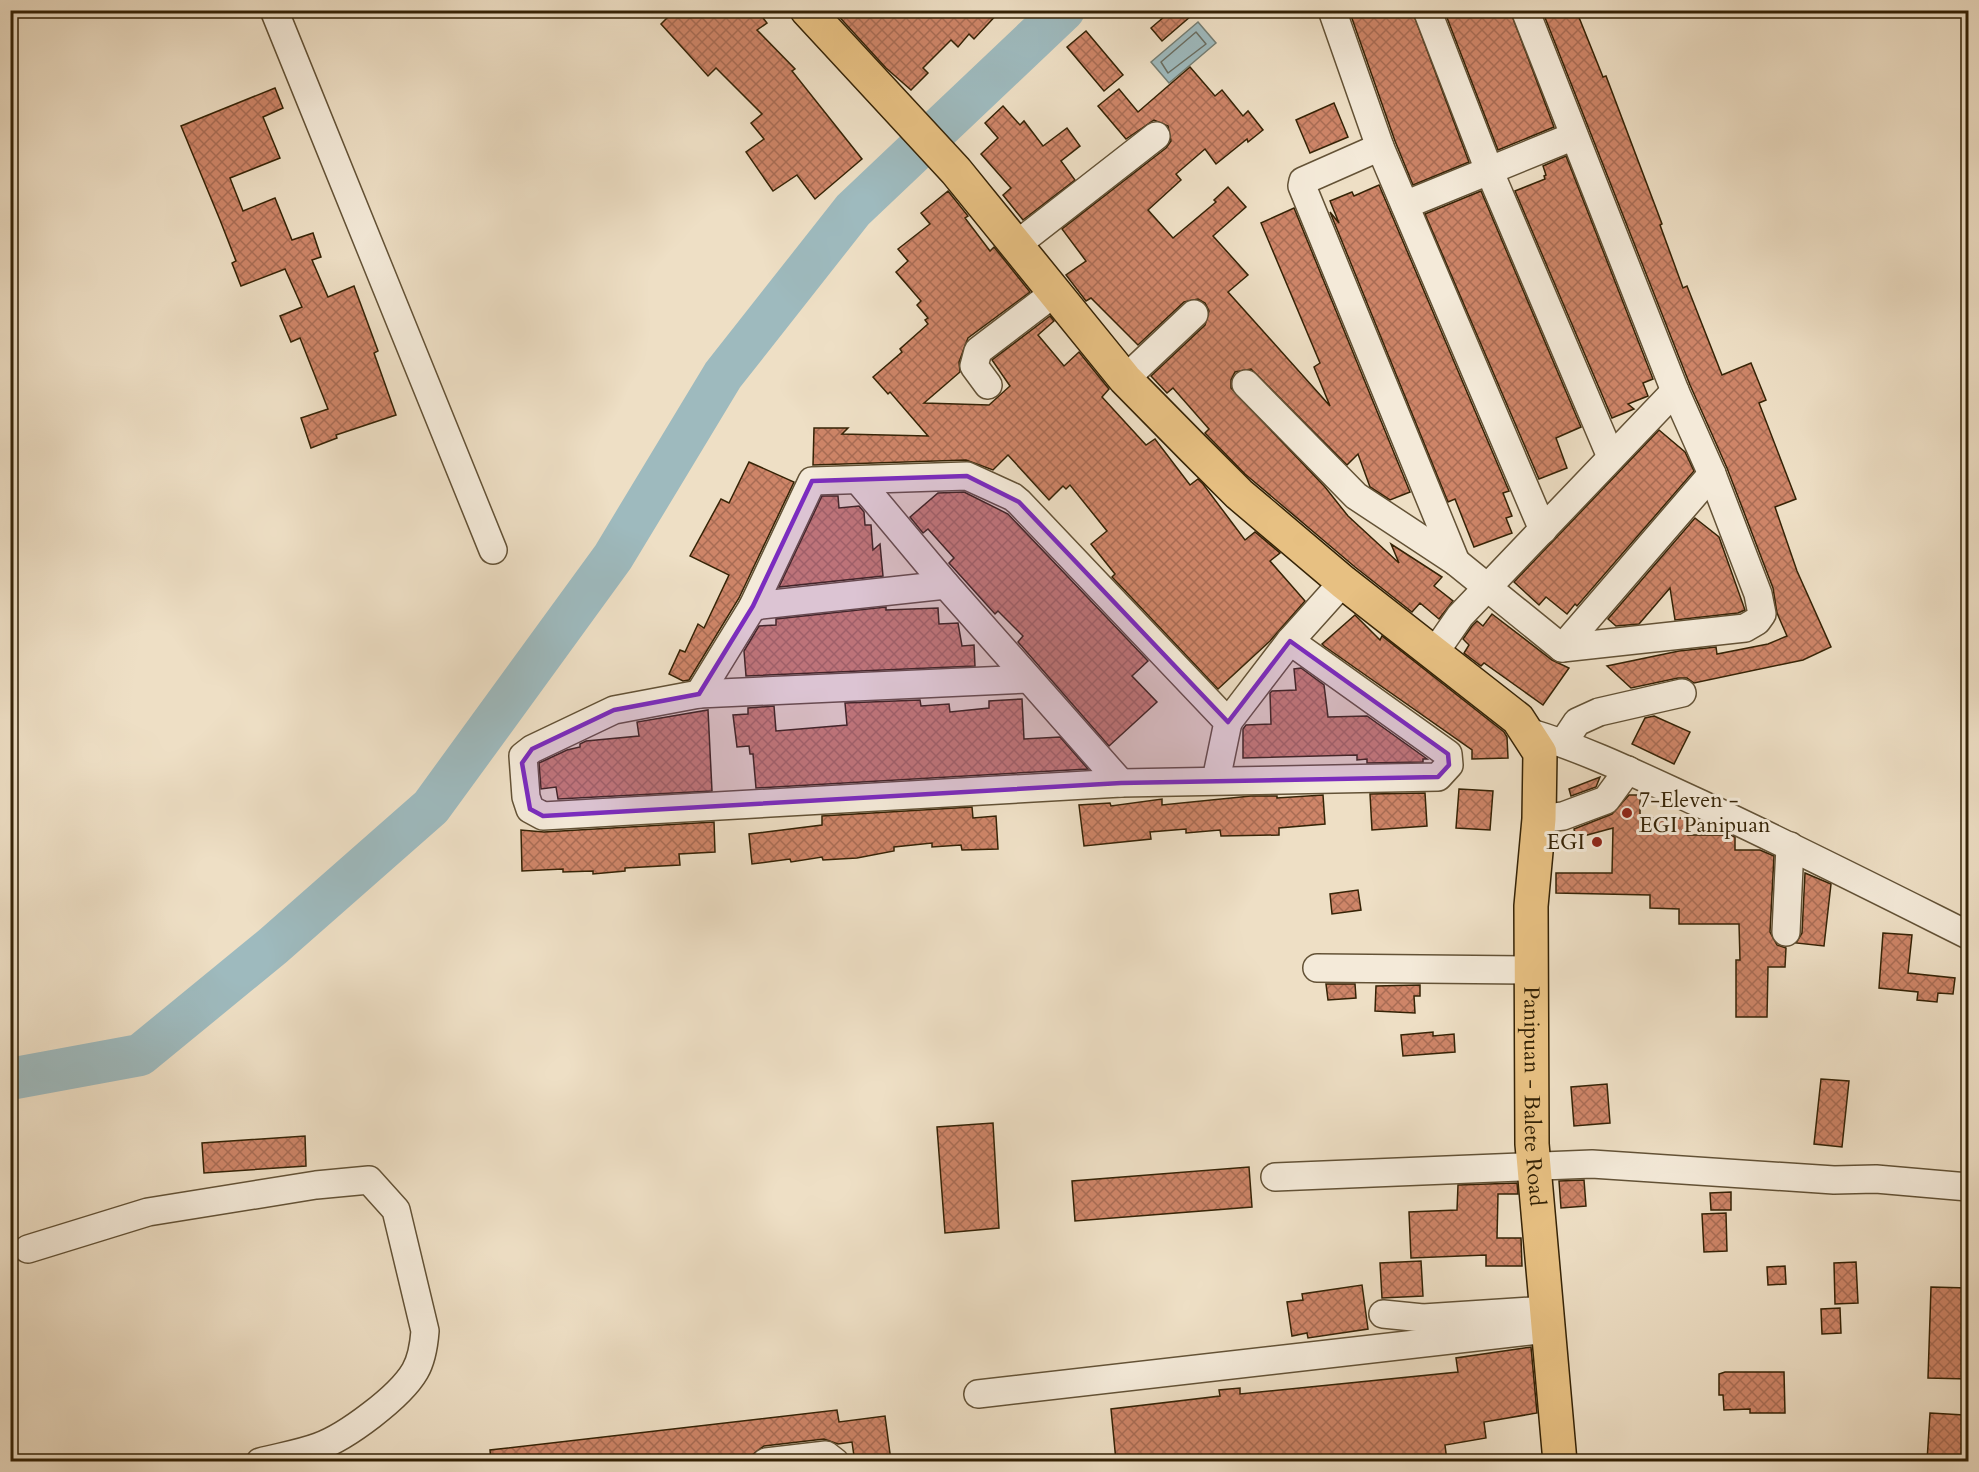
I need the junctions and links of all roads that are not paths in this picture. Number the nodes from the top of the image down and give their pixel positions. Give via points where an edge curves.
1 (274, 10) edge
2 (807, 10) edge
3 (1332, 10) edge
4 (1427, 10) edge
5 (1525, 10) edge
6 (1156, 136) dead end
7 (1574, 136) junction
8 (1380, 147) junction
9 (1489, 170) junction
10 (1405, 206) junction
11 (1015, 246) junction
12 (1054, 293) junction
13 (1194, 314) dead end
14 (1125, 379) junction
15 (1246, 384) dead end
16 (988, 385) dead end
17 (1675, 391) junction
18 (1611, 457) junction
19 (1712, 474) junction
20 (858, 480) junction
21 (1543, 530) junction
22 (492, 550) dead end
23 (1456, 562) junction
24 (1343, 582) junction
25 (945, 585) junction
26 (1488, 588) junction
27 (753, 606) junction
28 (1290, 641) junction
29 (1563, 648) junction
30 (1435, 652) junction
31 (1028, 679) junction
32 (1682, 693) dead end
33 (699, 694) junction
34 (1228, 722) junction
35 (1528, 732) junction
36 (1563, 743) junction
37 (1628, 770) junction
38 (1216, 780) junction
39 (1121, 783) junction
40 (1539, 819) junction
41 (1790, 846) junction
42 (1786, 932) dead end
43 (1968, 935) edge
44 (1317, 968) dead end
45 (1530, 970) junction
46 (1533, 1166) junction
47 (1275, 1177) dead end
48 (1968, 1187) edge
49 (28, 1249) dead end
50 (1383, 1314) dead end
51 (1546, 1320) junction
52 (978, 1394) dead end
53 (260, 1461) edge
54 (766, 1461) edge
55 (836, 1461) edge
56 (1560, 1461) edge

1 - 22 street
2 - 11 main road, Panipuan - Balete Road via 956,171
3 - 8 street
4 - 9 street
5 - 7 street
6 - 11 street
7 - 9 street
7 - 17 street
8 - 10 street
8 - 23 street via 1303,181 1302,186
9 - 10 street
9 - 18 street
10 - 21 street
11 - 12 main road, Panipuan - Balete Road
12 - 14 main road, Panipuan - Balete Road
12 - 16 street via 978,351 974,366
13 - 14 street
14 - 24 main road, Panipuan - Balete Road via 1239,494
15 - 23 street via 1356,496
17 - 18 street
17 - 19 street
18 - 21 street
19 - 29 street
19 - 29 street via 1762,604 1757,621 1745,628
20 - 25 street
20 - 27 street via 812,481
20 - 34 street via 967,476 1013,497
21 - 26 street
23 - 26 street
24 - 28 street
24 - 30 main road, Panipuan - Balete Road
25 - 27 street
25 - 31 street
26 - 29 street
26 - 30 street via 1460,616
27 - 33 street
28 - 34 street
28 - 38 street via 1448,754 1449,765 1438,777
30 - 35 main road, Panipuan - Balete Road via 1518,719
31 - 33 street
31 - 39 street
32 - 36 street via 1599,712 1578,722
33 - 39 street via 614,710 532,749 523,756 522,763 530,809 543,816
34 - 38 street
35 - 36 street
35 - 40 main road, Panipuan - Balete Road via 1540,753
36 - 37 street
37 - 40 street via 1606,800 1563,816
37 - 41 street
38 - 39 street
40 - 45 main road, Panipuan - Balete Road
41 - 42 street
41 - 43 street
44 - 45 street
45 - 46 main road, Panipuan - Balete Road
46 - 47 street
46 - 48 street via 1592,1164
46 - 51 main road, Panipuan - Balete Road
49 - 53 street via 148,1212 369,1180 396,1210 425,1331 415,1371 378,1410 352,1430 319,1447
50 - 51 street
51 - 52 street
51 - 56 main road, Panipuan - Balete Road
54 - 55 street via 826,1455

